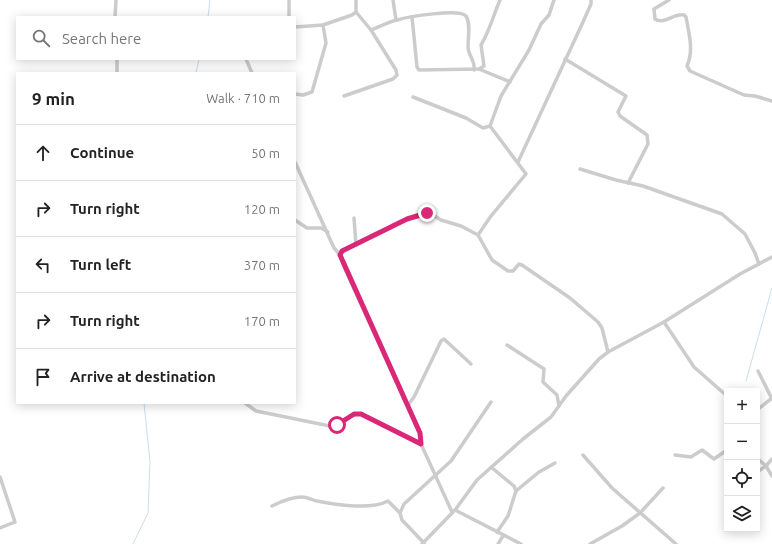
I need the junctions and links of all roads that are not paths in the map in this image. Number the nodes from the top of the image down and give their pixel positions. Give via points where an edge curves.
1 (116, 0) edge
2 (289, 0) edge
3 (356, 0) edge
4 (392, 0) edge
5 (500, 0) edge
6 (554, 0) edge
7 (591, 0) edge
8 (669, 0) edge
9 (356, 12) junction
10 (115, 16) edge
11 (289, 16) edge
12 (412, 17) junction
13 (396, 20) junction
14 (323, 25) junction
15 (296, 28) edge
16 (371, 30) junction
17 (565, 59) junction
18 (117, 60) edge
19 (246, 60) edge
20 (479, 69) junction
21 (474, 70) junction
22 (117, 72) edge
23 (252, 72) edge
24 (510, 82) junction
25 (296, 94) edge
26 (344, 96) dead end
27 (413, 97) dead end
28 (772, 101) edge
29 (490, 126) junction
30 (518, 162) junction
31 (296, 164) edge
32 (580, 169) dead end
33 (628, 183) junction
34 (354, 218) dead end
35 (296, 221) edge
36 (328, 232) junction
37 (478, 235) junction
38 (356, 245) junction
39 (340, 255) junction
40 (772, 257) edge
41 (759, 264) junction
42 (664, 322) junction
43 (507, 345) dead end
44 (681, 346) dead end
45 (608, 352) junction
46 (471, 364) dead end
47 (758, 371) dead end
48 (724, 393) edge
49 (772, 398) edge
50 (491, 402) dead end
51 (246, 404) edge
52 (408, 405) junction
53 (559, 406) junction
54 (760, 408) edge
55 (421, 444) junction
56 (724, 452) edge
57 (583, 455) dead end
58 (675, 455) dead end
59 (772, 459) edge
60 (759, 460) edge
61 (555, 463) dead end
62 (766, 466) junction
63 (491, 467) junction
64 (760, 470) edge
65 (435, 475) junction
66 (772, 476) edge
67 (0, 477) edge
68 (663, 488) dead end
69 (516, 491) junction
70 (272, 506) dead end
71 (454, 511) junction
72 (400, 513) junction
73 (640, 513) junction
74 (0, 528) edge
75 (497, 532) junction
76 (503, 536) junction
77 (423, 544) edge
78 (498, 544) edge
79 (521, 544) edge
80 (590, 544) edge
81 (676, 544) edge

1 - 10 street
2 - 11 street
3 - 9 street
4 - 13 street
5 - 20 street via 489,32 481,45 484,66
6 - 24 street via 549,15 541,24
7 - 17 street
8 - 28 street via 654,9 655,19 662,21 680,14 686,17 690,44 687,66 690,71 744,95
9 - 14 street
9 - 16 street
12 - 13 street
12 - 21 street via 419,70
12 - 21 street via 454,12 466,16 469,29 468,50 475,66
13 - 16 street
14 - 15 street
14 - 25 street via 326,43 312,92
16 - 26 street via 397,75 393,79
17 - 30 street
17 - 33 street via 626,96 618,112 620,116 647,135 648,144
18 - 22 street
19 - 23 street
20 - 21 street
20 - 24 street
24 - 29 street via 501,96
27 - 29 street via 466,118 483,128
29 - 30 street
30 - 37 street via 526,174
31 - 36 street
32 - 33 street
33 - 41 street via 667,193 727,217 745,234
34 - 38 street
35 - 36 street via 308,228 321,228
36 - 39 street via 334,248
37 - 38 street via 427,213 407,219
37 - 45 street via 486,251 498,264 510,272 519,264 522,265 570,298 598,322
38 - 39 street via 342,251
39 - 52 street
40 - 41 street
41 - 42 street
42 - 44 street
42 - 45 street
42 - 48 street via 694,367
43 - 53 street via 544,369 543,382 557,395
45 - 53 street
46 - 52 street via 444,339
47 - 49 street
49 - 54 street
50 - 65 street via 451,462
51 - 55 street via 256,411 330,426 337,425 354,414 361,414
52 - 55 street via 420,433
53 - 63 street via 551,417
55 - 65 street
56 - 58 street via 714,459 702,450 691,457
57 - 73 street via 612,488
59 - 62 street
60 - 62 street
61 - 69 street via 539,472
62 - 64 street
62 - 66 street
63 - 69 street via 514,486
63 - 71 street via 477,480
65 - 71 street
65 - 72 street via 404,504
67 - 74 street via 15,518 15,522
68 - 73 street
69 - 75 street via 508,516
70 - 72 street via 288,498 303,497 336,504 379,505 388,501
71 - 75 street
71 - 77 street
72 - 77 street via 402,520
73 - 80 street
73 - 81 street
75 - 76 street
76 - 78 street
76 - 79 street

